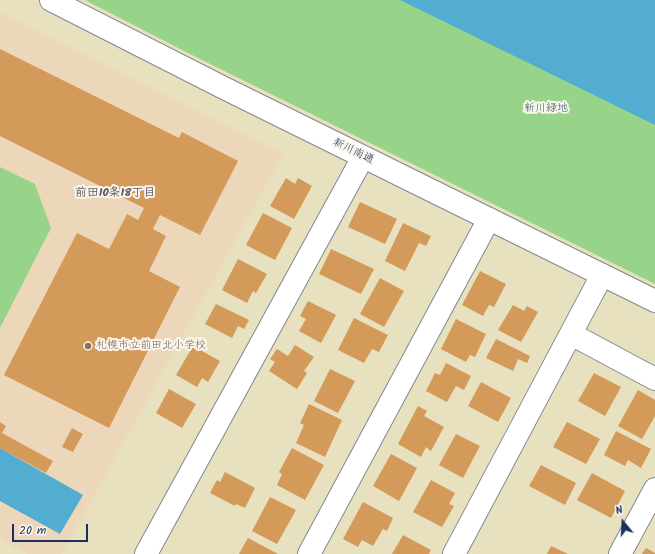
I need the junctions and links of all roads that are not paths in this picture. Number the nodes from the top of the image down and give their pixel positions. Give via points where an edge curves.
1 (51, 0) edge
2 (363, 157) junction
3 (489, 219) junction
4 (602, 275) junction
5 (655, 301) edge
6 (571, 334) junction
7 (655, 379) edge
8 (655, 489) edge
9 (146, 554) edge
10 (309, 554) edge
11 (454, 554) edge
12 (620, 554) edge

1 - 2 street, 新川南通
2 - 3 street, 新川南通
2 - 9 street
3 - 4 street, 新川南通
3 - 10 street
4 - 5 street, 新川南通
4 - 6 street
6 - 7 street
6 - 11 street
8 - 12 street

